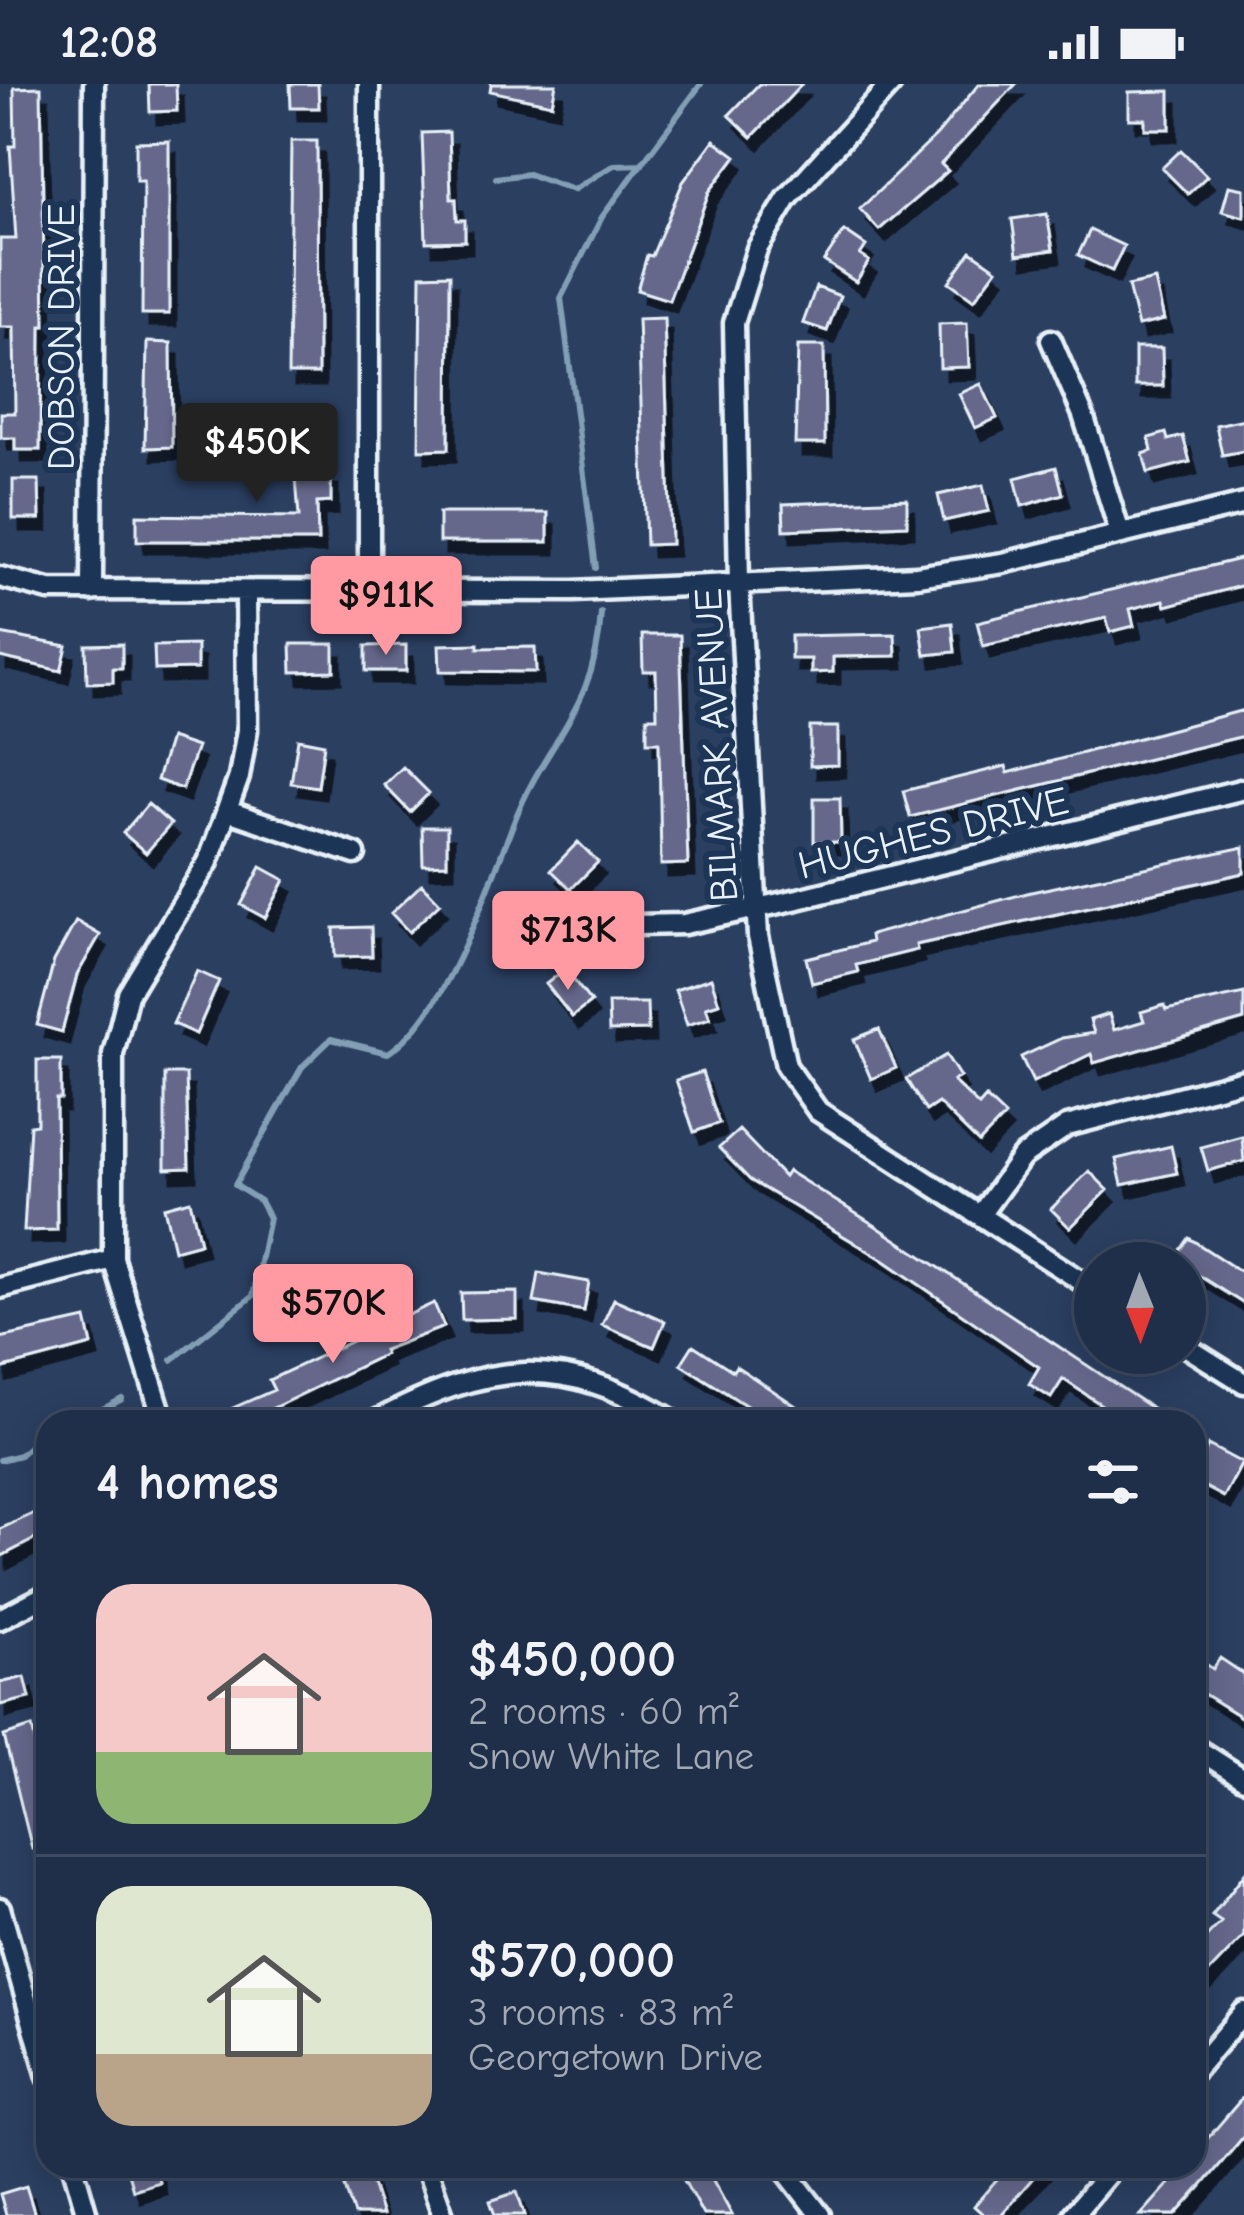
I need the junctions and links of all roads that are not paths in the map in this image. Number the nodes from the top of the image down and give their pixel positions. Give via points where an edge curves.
1 (94, 84) edge
2 (369, 84) edge
3 (891, 84) edge
4 (1051, 340) dead end
5 (1244, 504) edge
6 (1120, 533) junction
7 (0, 578) edge
8 (739, 584) junction
9 (92, 591) junction
10 (246, 592) junction
11 (369, 592) junction
12 (1244, 789) edge
13 (228, 811) junction
14 (355, 854) dead end
15 (757, 908) junction
16 (636, 925) dead end
17 (1244, 1080) edge
18 (980, 1215) junction
19 (113, 1259) junction
20 (1074, 1276) edge
21 (0, 1288) edge
22 (1206, 1359) edge
23 (1244, 1383) edge
24 (160, 1410) edge
25 (399, 1410) edge
26 (652, 1410) edge
27 (36, 1600) edge
28 (0, 1619) edge
29 (1206, 1755) edge
30 (1244, 1779) edge
31 (0, 1907) edge
32 (1244, 2012) edge
33 (36, 2034) edge
34 (1206, 2057) edge
35 (76, 2178) edge
36 (430, 2178) edge
37 (791, 2178) edge
38 (1104, 2178) edge
39 (87, 2215) edge
40 (443, 2215) edge
41 (820, 2215) edge
42 (1073, 2215) edge

1 - 9 street, DOBSON DRIVE
2 - 11 street
3 - 8 street, BILMARK AVENUE via 787,199 742,285 731,343
4 - 6 street
5 - 6 street
6 - 8 street via 952,572
7 - 9 street
8 - 11 street
8 - 15 street, BILMARK AVENUE
9 - 10 street
10 - 11 street
10 - 13 street via 248,730
12 - 15 street, HUGHES DRIVE
13 - 14 street
13 - 19 street via 118,1023
15 - 16 street, HUGHES DRIVE
15 - 18 street, BILMARK AVENUE via 779,1043 799,1090 829,1120
17 - 18 street via 1067,1126 1022,1157
18 - 20 street, BILMARK AVENUE
19 - 21 street
19 - 24 street
22 - 23 street
25 - 26 street via 464,1379 516,1371 586,1378
27 - 28 street
29 - 30 street
31 - 33 street
32 - 34 street
35 - 39 street
36 - 40 street
37 - 41 street
38 - 42 street

